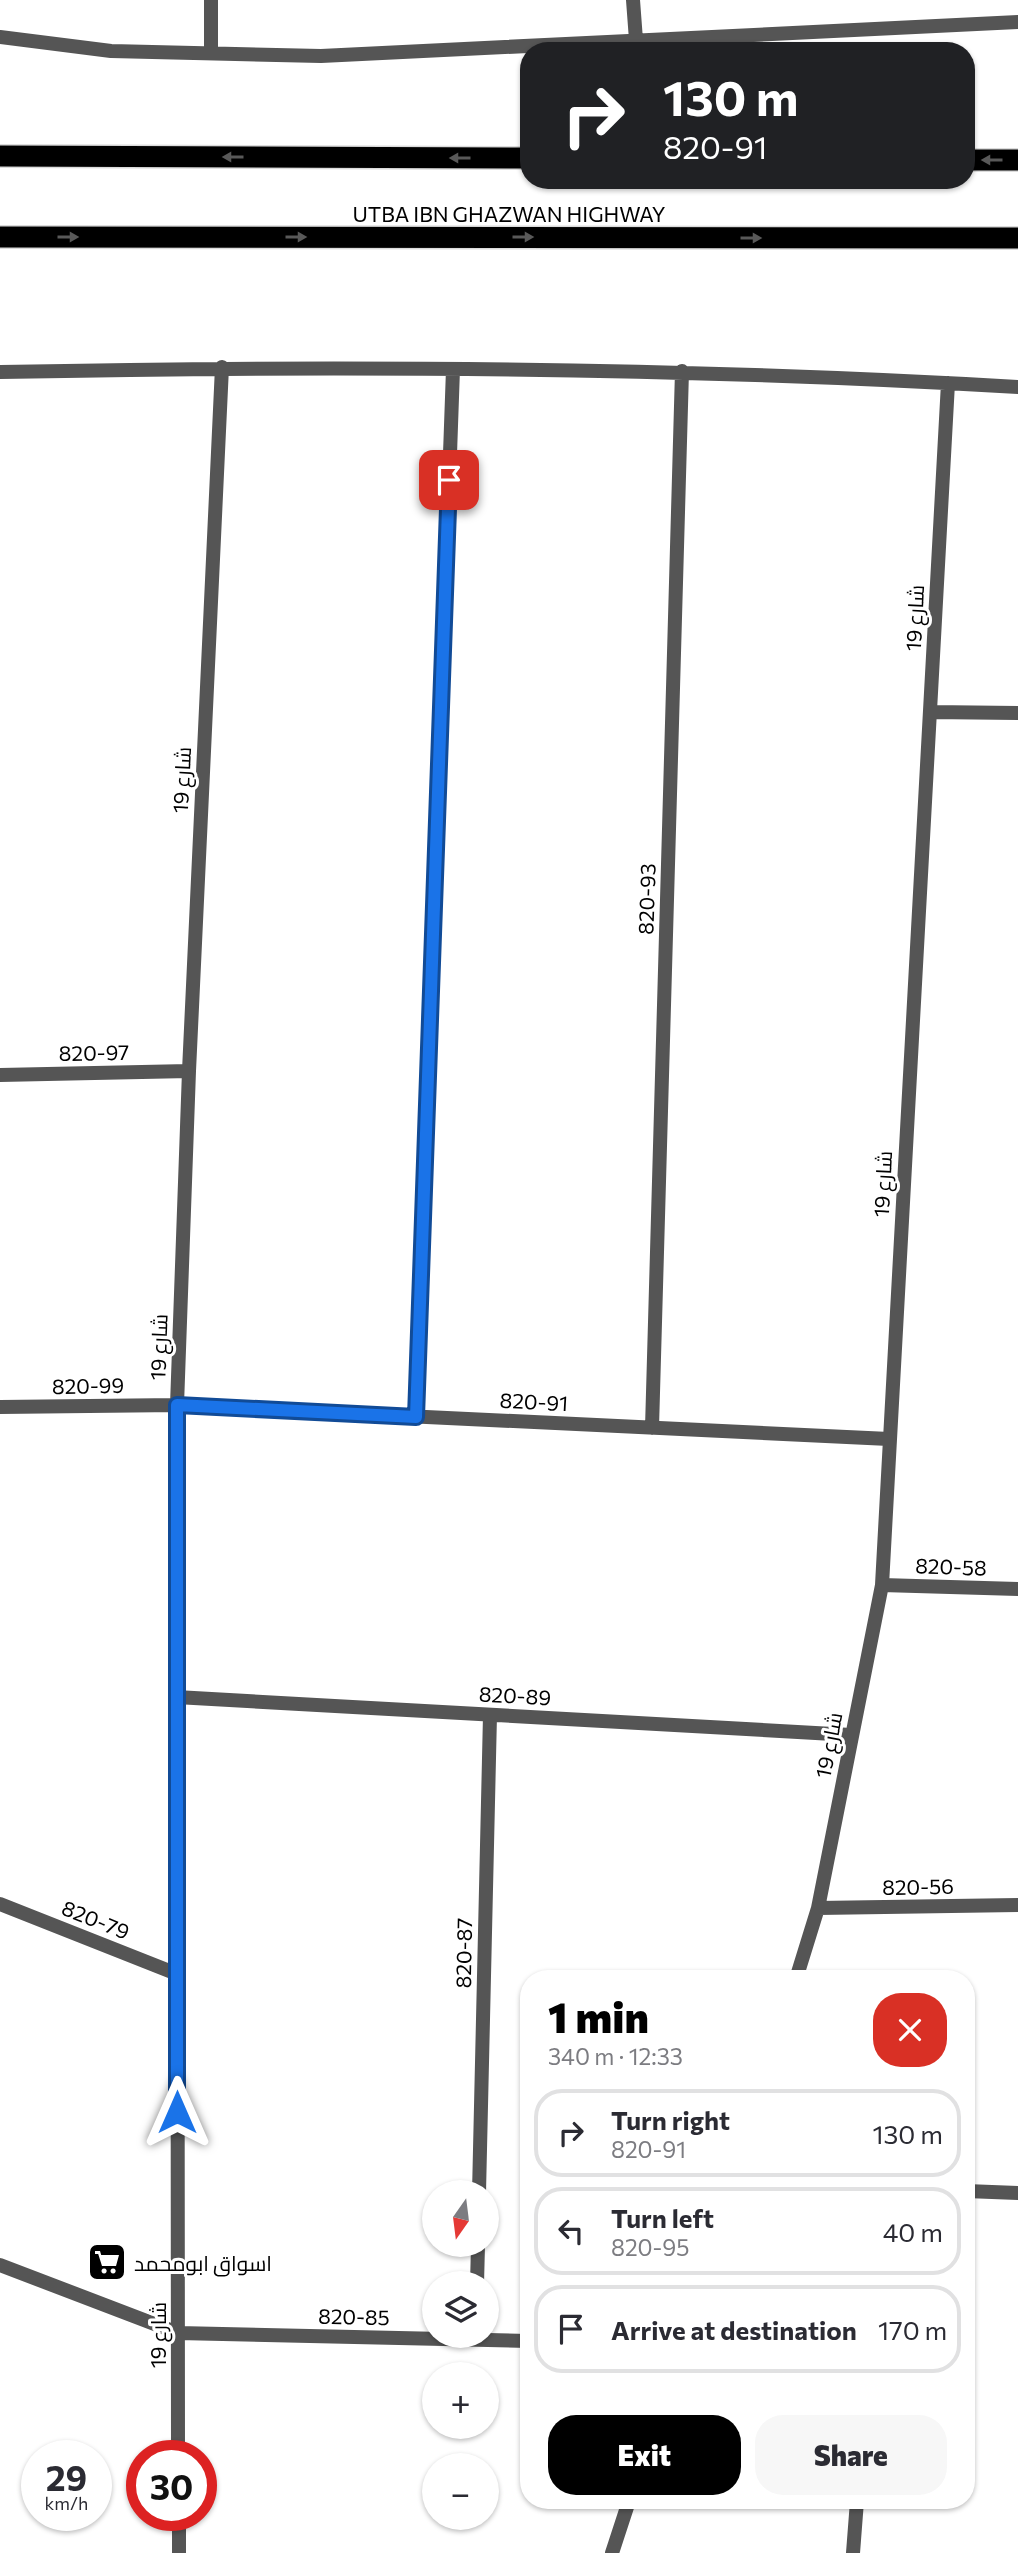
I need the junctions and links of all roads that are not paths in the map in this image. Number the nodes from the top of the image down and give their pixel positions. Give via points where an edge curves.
1 (211, 0) edge
2 (633, 0) edge
3 (1018, 22) edge
4 (0, 37) edge
5 (636, 40) junction
6 (597, 42) edge
7 (520, 46) edge
8 (211, 53) junction
9 (0, 156) edge
10 (520, 158) edge
11 (975, 160) edge
12 (1018, 160) edge
13 (0, 237) edge
14 (1018, 238) edge
15 (222, 368) junction
16 (453, 369) junction
17 (682, 371) junction
18 (0, 372) edge
19 (948, 383) junction
20 (1018, 387) edge
21 (930, 712) junction
22 (1018, 713) edge
23 (189, 1072) junction
24 (0, 1075) edge
25 (177, 1405) junction
26 (0, 1407) edge
27 (416, 1417) junction
28 (652, 1428) junction
29 (889, 1439) junction
30 (882, 1585) junction
31 (1018, 1589) edge
32 (176, 1697) junction
33 (490, 1715) junction
34 (851, 1735) junction
35 (0, 1903) edge
36 (1018, 1905) edge
37 (818, 1908) junction
38 (799, 1970) edge
39 (177, 1974) junction
40 (479, 2180) edge
41 (975, 2191) edge
42 (1018, 2193) edge
43 (0, 2264) edge
44 (178, 2333) junction
45 (422, 2337) edge
46 (499, 2339) edge
47 (520, 2341) edge
48 (178, 2440) edge
49 (626, 2509) edge
50 (856, 2509) edge
51 (178, 2531) edge
52 (179, 2553) edge
53 (612, 2553) edge
54 (853, 2553) edge

1 - 8 street
2 - 5 street
3 - 5 street
4 - 8 street via 111,51
5 - 6 street
7 - 8 street via 321,56
10 -> 9 highway
12 -> 11 highway
13 -> 14 highway, UTBA IBN GHAZWAN HIGHWAY
15 - 16 street
15 - 18 street
15 - 23 street, شارع 19
16 - 17 street
16 - 27 street
17 - 19 street
17 - 28 street, 820-93
19 - 20 street
19 - 21 street, شارع 19
21 - 22 street
21 - 29 street, شارع 19
23 - 24 street, 820-97
23 - 25 street, شارع 19
25 - 26 street, 820-99
25 - 27 street, 820-91
25 - 32 street, شارع 19
27 - 28 street, 820-91
28 - 29 street, 820-91
29 - 30 street, شارع 19
30 - 31 street, 820-58
30 - 34 street, شارع 19
32 - 33 street, 820-89
32 - 39 street, شارع 19
33 - 34 street, 820-89
33 - 40 street, 820-87
34 - 37 street, شارع 19
35 - 39 street, 820-79
36 - 37 street, 820-56
37 - 38 street, شارع 19
39 - 44 street, شارع 19
41 - 42 street
43 - 44 street, 820-85
44 - 45 street, 820-85
44 - 48 street, شارع 19
46 - 47 street, 820-85
49 - 53 street
50 - 54 street
51 - 52 street

